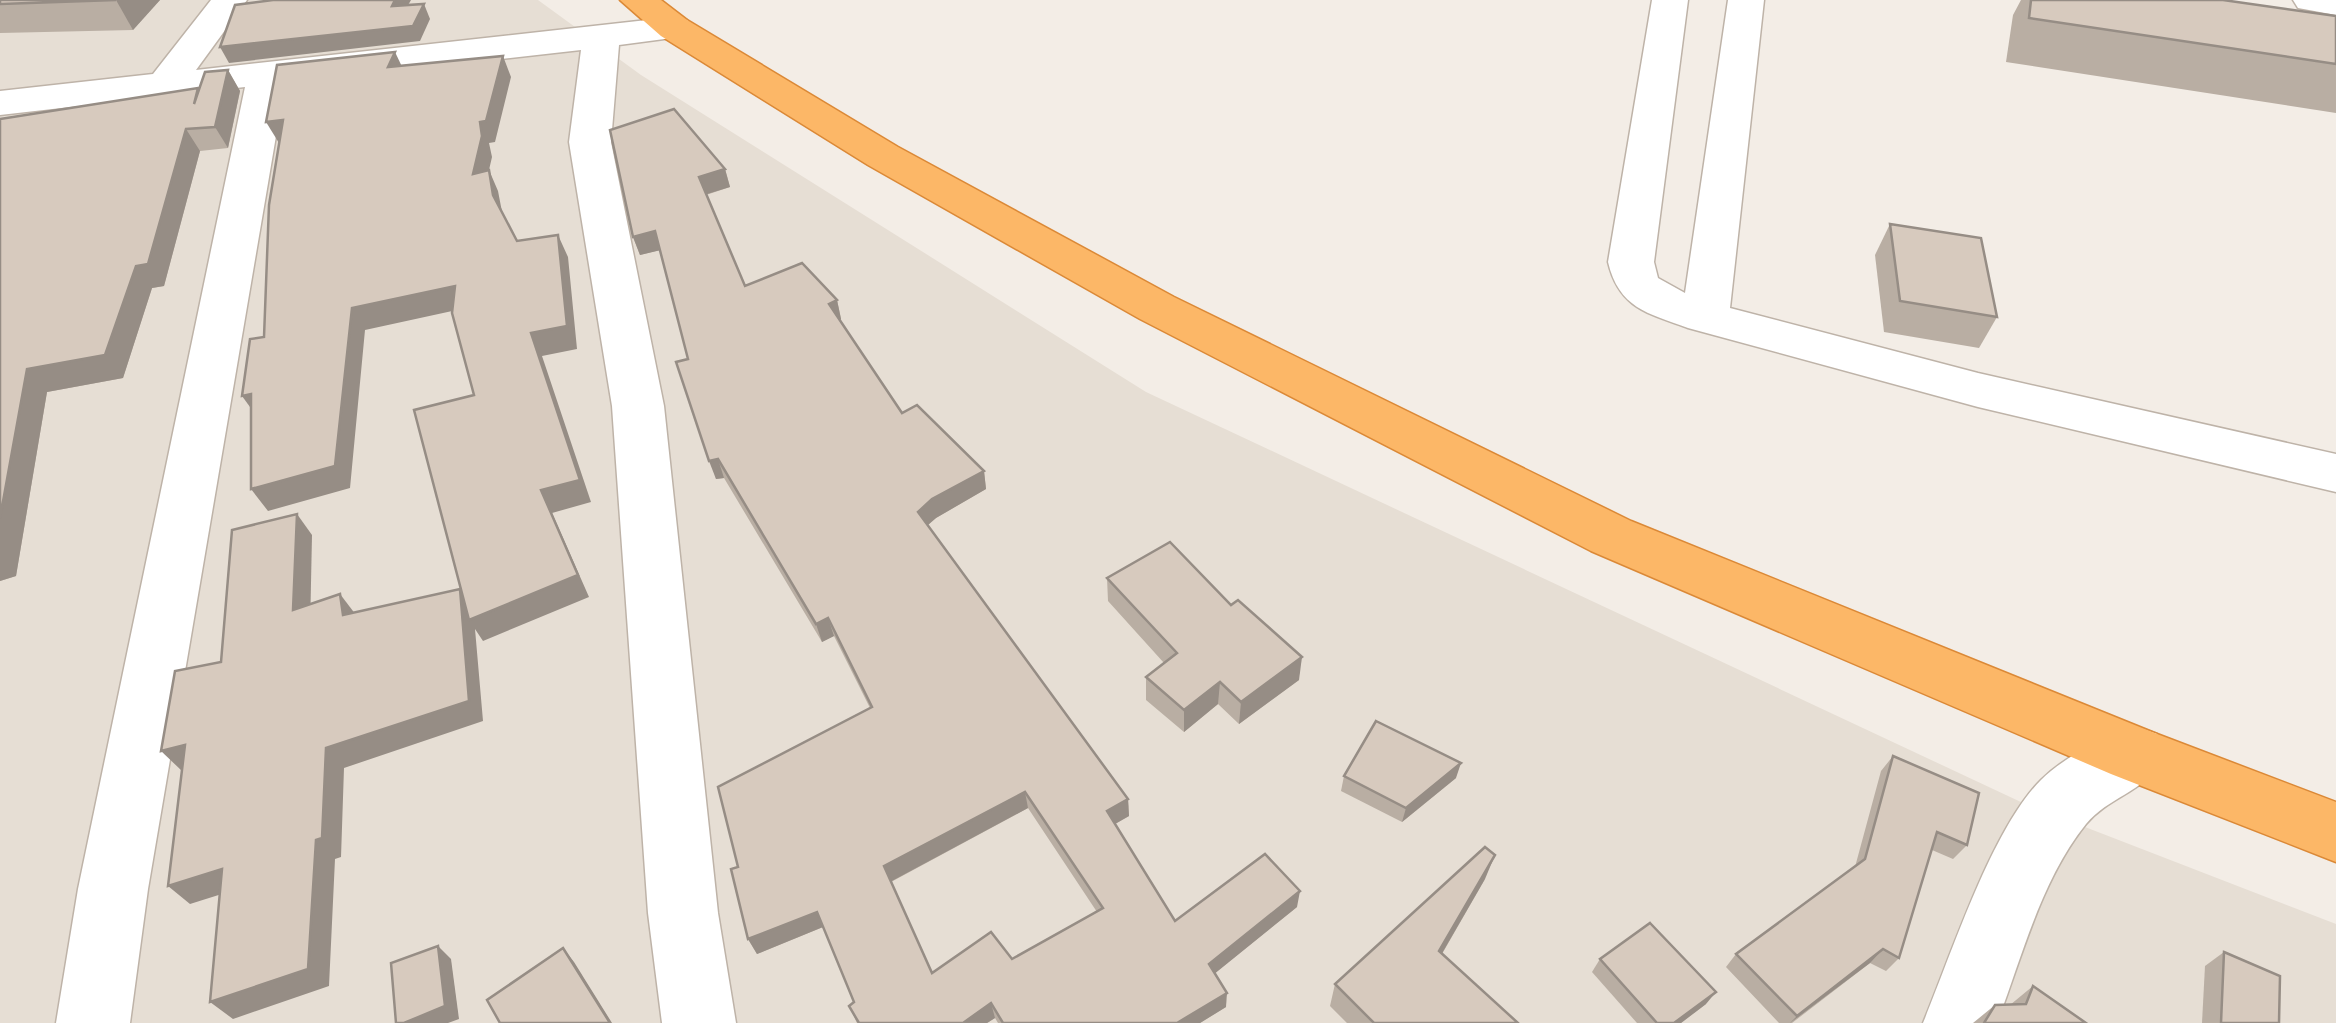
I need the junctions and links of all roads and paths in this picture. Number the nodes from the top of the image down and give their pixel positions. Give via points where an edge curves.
1 (229, 0) edge
2 (1670, 0) edge
3 (1746, 0) edge
4 (2311, 0) edge
5 (2336, 4) edge
6 (638, 21) edge
7 (266, 74) junction
8 (165, 85) junction
9 (0, 103) edge
10 (1705, 316) junction
11 (2336, 472) edge
12 (2134, 754) junction
13 (2336, 832) edge
14 (94, 1023) edge
15 (699, 1023) edge
16 (1960, 1023) edge

1 - 8 street
2 - 10 street via 1631,262 1637,285 1662,302
3 - 10 street
4 - 5 street
6 - 7 street
6 - 12 highway via 1158,308 1610,536
6 - 15 street via 590,142 638,406 681,893
7 - 8 street
7 - 14 street
8 - 9 street
10 - 11 street via 1978,390
12 - 13 highway
12 - 16 street via 2065,800 2030,849

